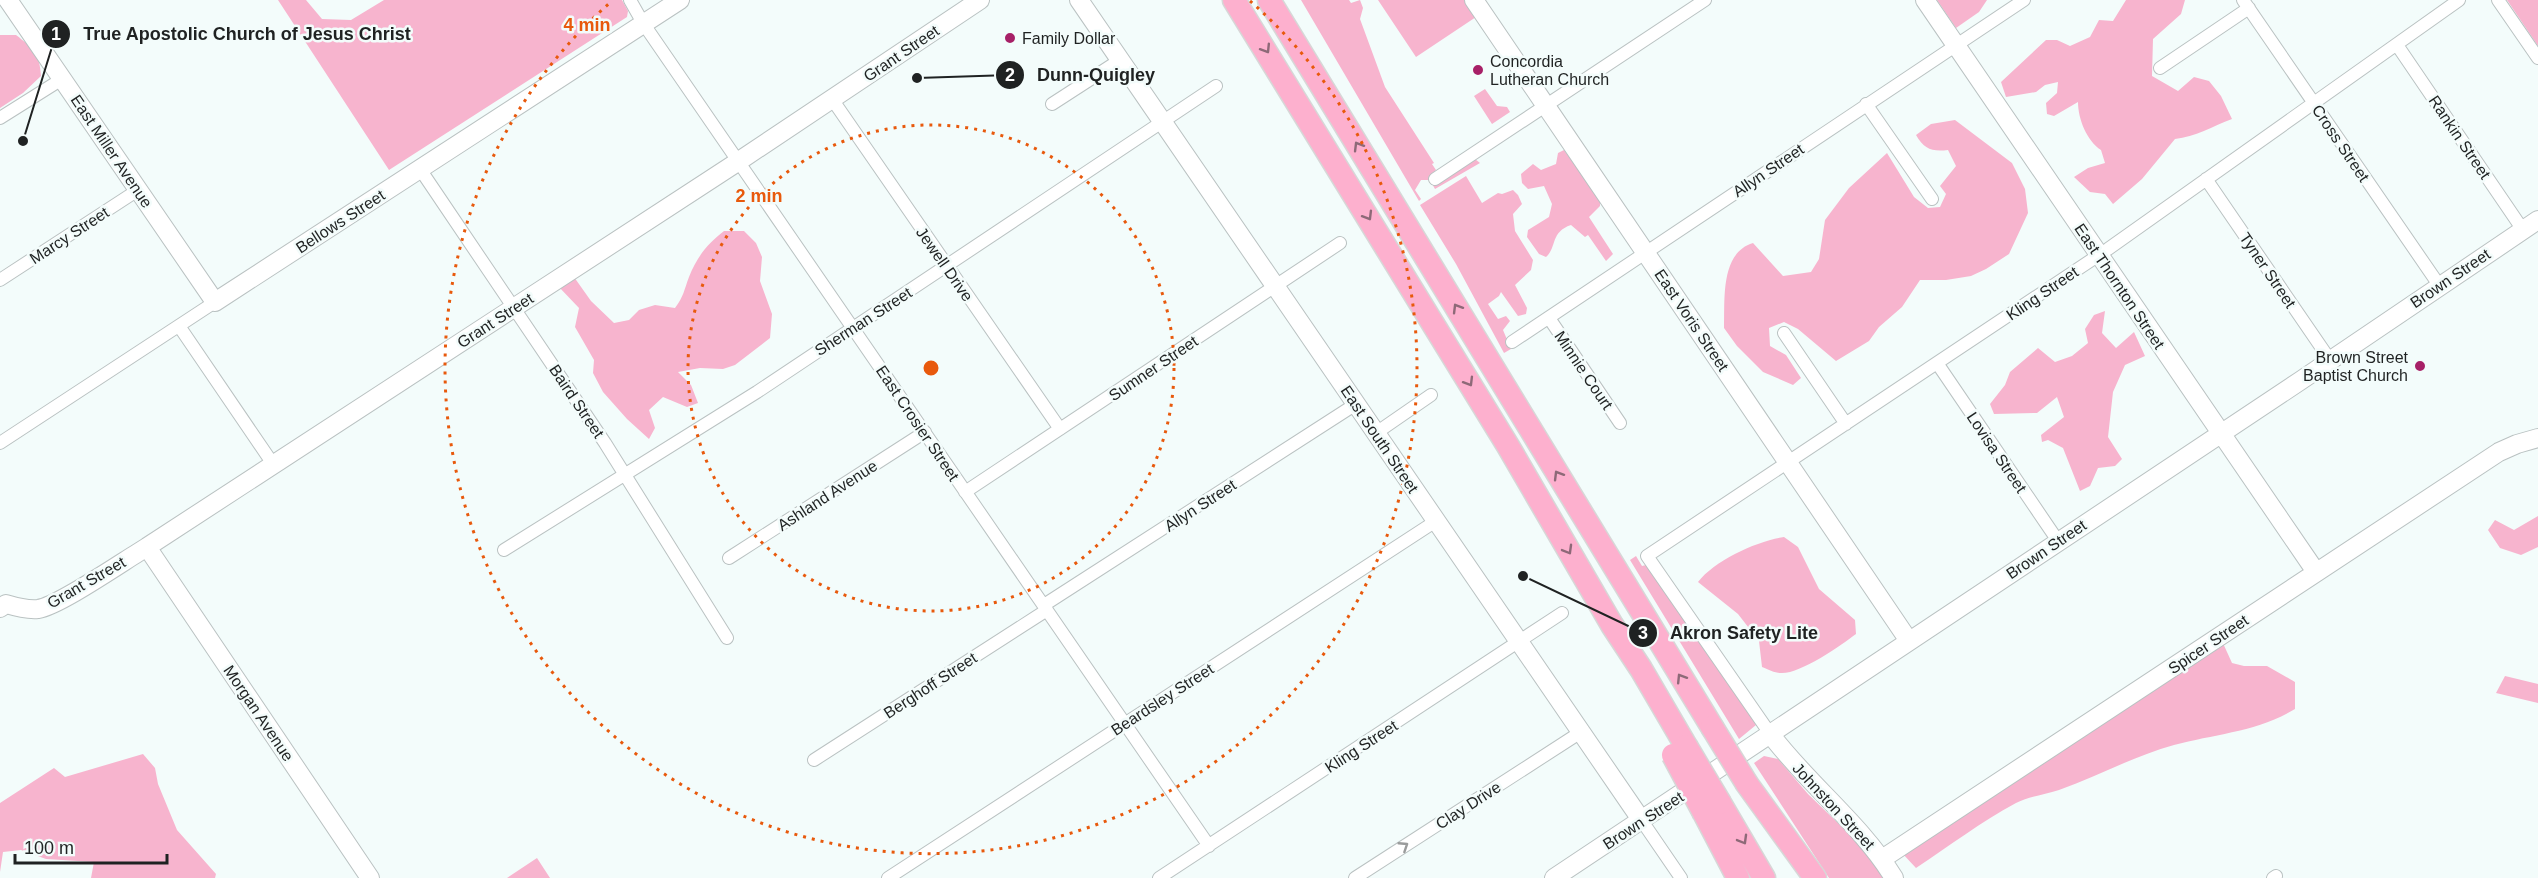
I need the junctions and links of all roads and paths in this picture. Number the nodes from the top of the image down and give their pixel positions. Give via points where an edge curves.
1 (8, 0) edge
2 (630, 0) edge
3 (680, 0) edge
4 (980, 0) edge
5 (1079, 0) edge
6 (1234, 0) edge
7 (1269, 0) edge
8 (1474, 0) edge
9 (1705, 0) edge
10 (1925, 0) edge
11 (2024, 0) edge
12 (2459, 0) edge
13 (2498, 0) edge
14 (2246, 4) edge
15 (643, 23) junction
16 (1955, 45) junction
17 (2397, 45) junction
18 (2538, 58) edge
19 (1120, 60) junction
20 (2160, 68) dead end
21 (62, 79) junction
22 (1216, 86) dead end
23 (832, 99) junction
24 (1053, 104) dead end
25 (1866, 104) junction
26 (2314, 104) junction
27 (1546, 106) junction
28 (0, 118) edge
29 (1163, 122) junction
30 (739, 161) junction
31 (420, 169) junction
32 (1435, 179) dead end
33 (2206, 179) junction
34 (138, 190) junction
35 (1932, 199) dead end
36 (2530, 225) edge
37 (1340, 243) dead end
38 (1647, 253) junction
39 (2099, 255) junction
40 (946, 267) junction
41 (0, 280) edge
42 (2439, 285) junction
43 (1277, 286) junction
44 (215, 302) junction
45 (514, 308) junction
46 (1548, 318) junction
47 (179, 326) junction
48 (853, 328) junction
49 (1784, 333) dead end
50 (1512, 342) dead end
51 (2330, 360) junction
52 (1936, 363) junction
53 (1431, 395) dead end
54 (1356, 404) junction
55 (1620, 423) dead end
56 (1846, 424) junction
57 (1060, 429) junction
58 (925, 432) junction
59 (1376, 433) junction
60 (2221, 434) junction
61 (2538, 438) edge
62 (0, 443) edge
63 (1789, 463) junction
64 (273, 464) junction
65 (625, 476) junction
66 (965, 492) junction
67 (1436, 521) junction
68 (2058, 541) junction
69 (147, 547) junction
70 (504, 550) dead end
71 (729, 558) dead end
72 (2316, 572) junction
73 (2, 602) edge
74 (1046, 607) junction
75 (1562, 613) dead end
76 (727, 638) dead end
77 (1909, 641) junction
78 (1520, 642) junction
79 (1124, 723) junction
80 (1581, 732) junction
81 (1770, 735) junction
82 (814, 760) dead end
83 (1747, 784) junction
84 (1712, 808) junction
85 (1642, 821) junction
86 (1209, 846) junction
87 (1882, 859) junction
88 (893, 876) edge
89 (1362, 876) edge
90 (370, 878) edge
91 (1159, 878) edge
92 (1554, 878) edge
93 (1681, 878) edge
94 (1738, 878) edge
95 (1764, 878) edge
96 (1796, 878) edge
97 (1815, 878) edge
98 (1894, 878) edge

1 - 21 street, East Miller Avenue
2 - 15 street, East Crosier Street
3 - 15 street, Bellows Street
4 - 23 street, Grant Street
5 - 19 street, East South Street
6 -> 84 highway, bridge via 1641,669
83 -> 7 highway, bridge
8 - 27 street, East Voris Street
9 - 27 street
10 - 16 street, East Thornton Street
11 - 16 street, Allyn Street
12 - 17 street, Kling Street
13 - 18 street
14 - 20 street
14 - 26 street, Cross Street
15 - 30 street, East Crosier Street
15 - 31 street, Bellows Street
16 - 25 street, Allyn Street
16 - 39 street, East Thornton Street
17 - 26 street, Kling Street
17 - 36 street, Rankin Street
19 - 24 street
19 - 29 street, East South Street
21 - 28 street
21 - 34 street, East Miller Avenue
22 - 29 street, Sherman Street
23 - 30 street, Grant Street
23 - 40 street, Jewell Drive
25 - 35 street
25 - 38 street, Allyn Street
26 - 33 street, Kling Street
26 - 42 street, Cross Street
27 - 32 street
27 - 38 street, East Voris Street
29 - 40 street, Sherman Street
29 - 43 street, East South Street
30 - 45 street, Grant Street
30 - 48 street, East Crosier Street
31 - 44 street, Bellows Street
31 - 45 street, Baird Street
33 - 39 street, Kling Street
33 - 51 street, Tyner Street
34 - 41 street, Marcy Street
34 - 44 street, East Miller Avenue
36 - 42 street, Brown Street
37 - 43 street, Sumner Street
38 - 46 street, Allyn Street
38 - 63 street, East Voris Street
39 - 52 street, Kling Street
39 - 60 street, East Thornton Street
40 - 48 street, Sherman Street
40 - 57 street, Jewell Drive
42 - 51 street, Brown Street
43 - 54 street, East South Street
43 - 57 street, Sumner Street
44 - 47 street, Bellows Street
45 - 64 street, Grant Street
45 - 65 street, Baird Street
46 - 50 street, Allyn Street
46 - 55 street, Minnie Court
47 - 62 street, Bellows Street
47 - 64 street
48 - 58 street, East Crosier Street
48 - 65 street, Sherman Street
49 - 56 street
51 - 60 street, Brown Street
52 - 56 street, Kling Street
52 - 68 street, Lovisa Street
53 - 59 street
54 - 59 street, East South Street
54 - 74 street, Allyn Street
56 - 63 street, Kling Street
57 - 66 street, Sumner Street
58 - 66 street, East Crosier Street
58 - 71 street, Ashland Avenue
59 - 67 street, East South Street
60 - 68 street, Brown Street
60 - 72 street, East Thornton Street
61 - 72 street, Spicer Street via 2499,452
63 - 77 street, East Voris Street
63 - 81 street, Kling Street via 1647,556
64 - 69 street, Grant Street
65 - 70 street, Sherman Street
65 - 76 street, Baird Street
66 - 74 street, East Crosier Street
67 - 78 street, East South Street
67 - 79 street, Beardsley Street
68 - 77 street, Brown Street
69 - 73 street, Grant Street via 39,609
69 - 90 street, Morgan Avenue
72 - 87 street, Spicer Street
74 - 79 street, East Crosier Street
74 - 82 street, Berghoff Street
75 - 78 street, Kling Street
77 - 81 street, Brown Street
78 - 80 street, East South Street
78 - 86 street, Kling Street
79 - 86 street, East Crosier Street
79 - 88 street, Beardsley Street
80 - 85 street, East South Street
89 -> 80 street, Clay Drive
81 - 85 street, Brown Street
81 - 87 street, Johnston Street
83 - 96 highway
83 - 97 highway
84 - 94 highway
84 -> 95 highway
85 - 92 street, Brown Street
85 - 93 street, East South Street
86 - 91 street, Kling Street
87 - 98 street, Johnston Street

